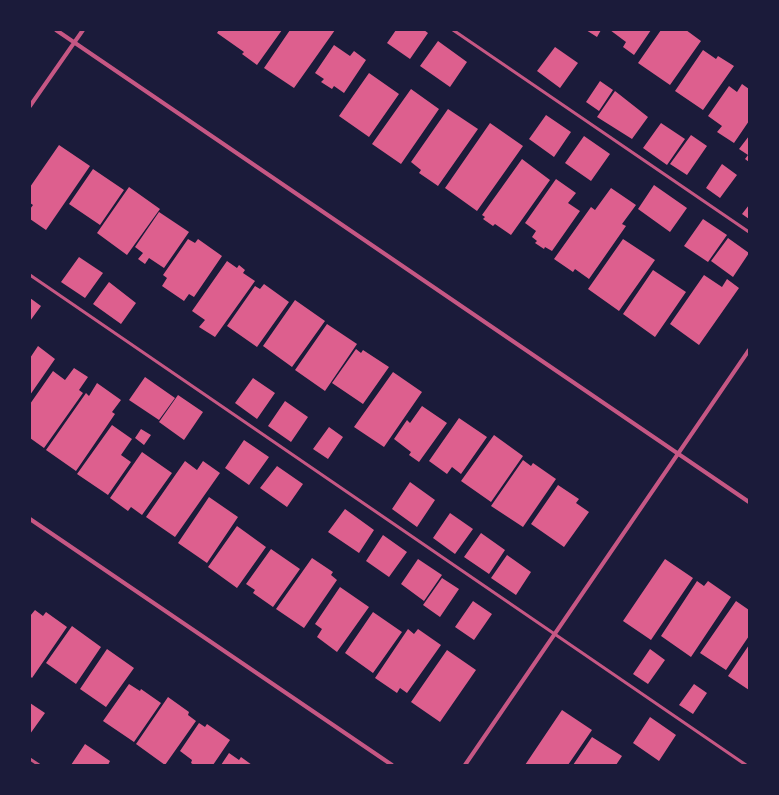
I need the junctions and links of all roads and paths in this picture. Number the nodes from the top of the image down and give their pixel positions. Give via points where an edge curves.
1 (56, 30) edge
2 (83, 30) edge
3 (453, 30) edge
4 (74, 42) junction
5 (30, 106) edge
6 (749, 232) edge
7 (30, 275) edge
8 (749, 350) edge
9 (678, 454) junction
10 (749, 502) edge
11 (30, 519) edge
12 (555, 634) junction
13 (30, 759) edge
14 (39, 765) edge
15 (392, 765) edge
16 (465, 765) edge
17 (746, 765) edge

1 - 4 street
2 - 4 street
3 - 6 lane
4 - 5 street
4 - 9 street
7 - 12 lane
8 - 9 street
9 - 10 street
9 - 12 street
11 - 15 street
12 - 16 street
12 - 17 lane
13 - 14 lane

